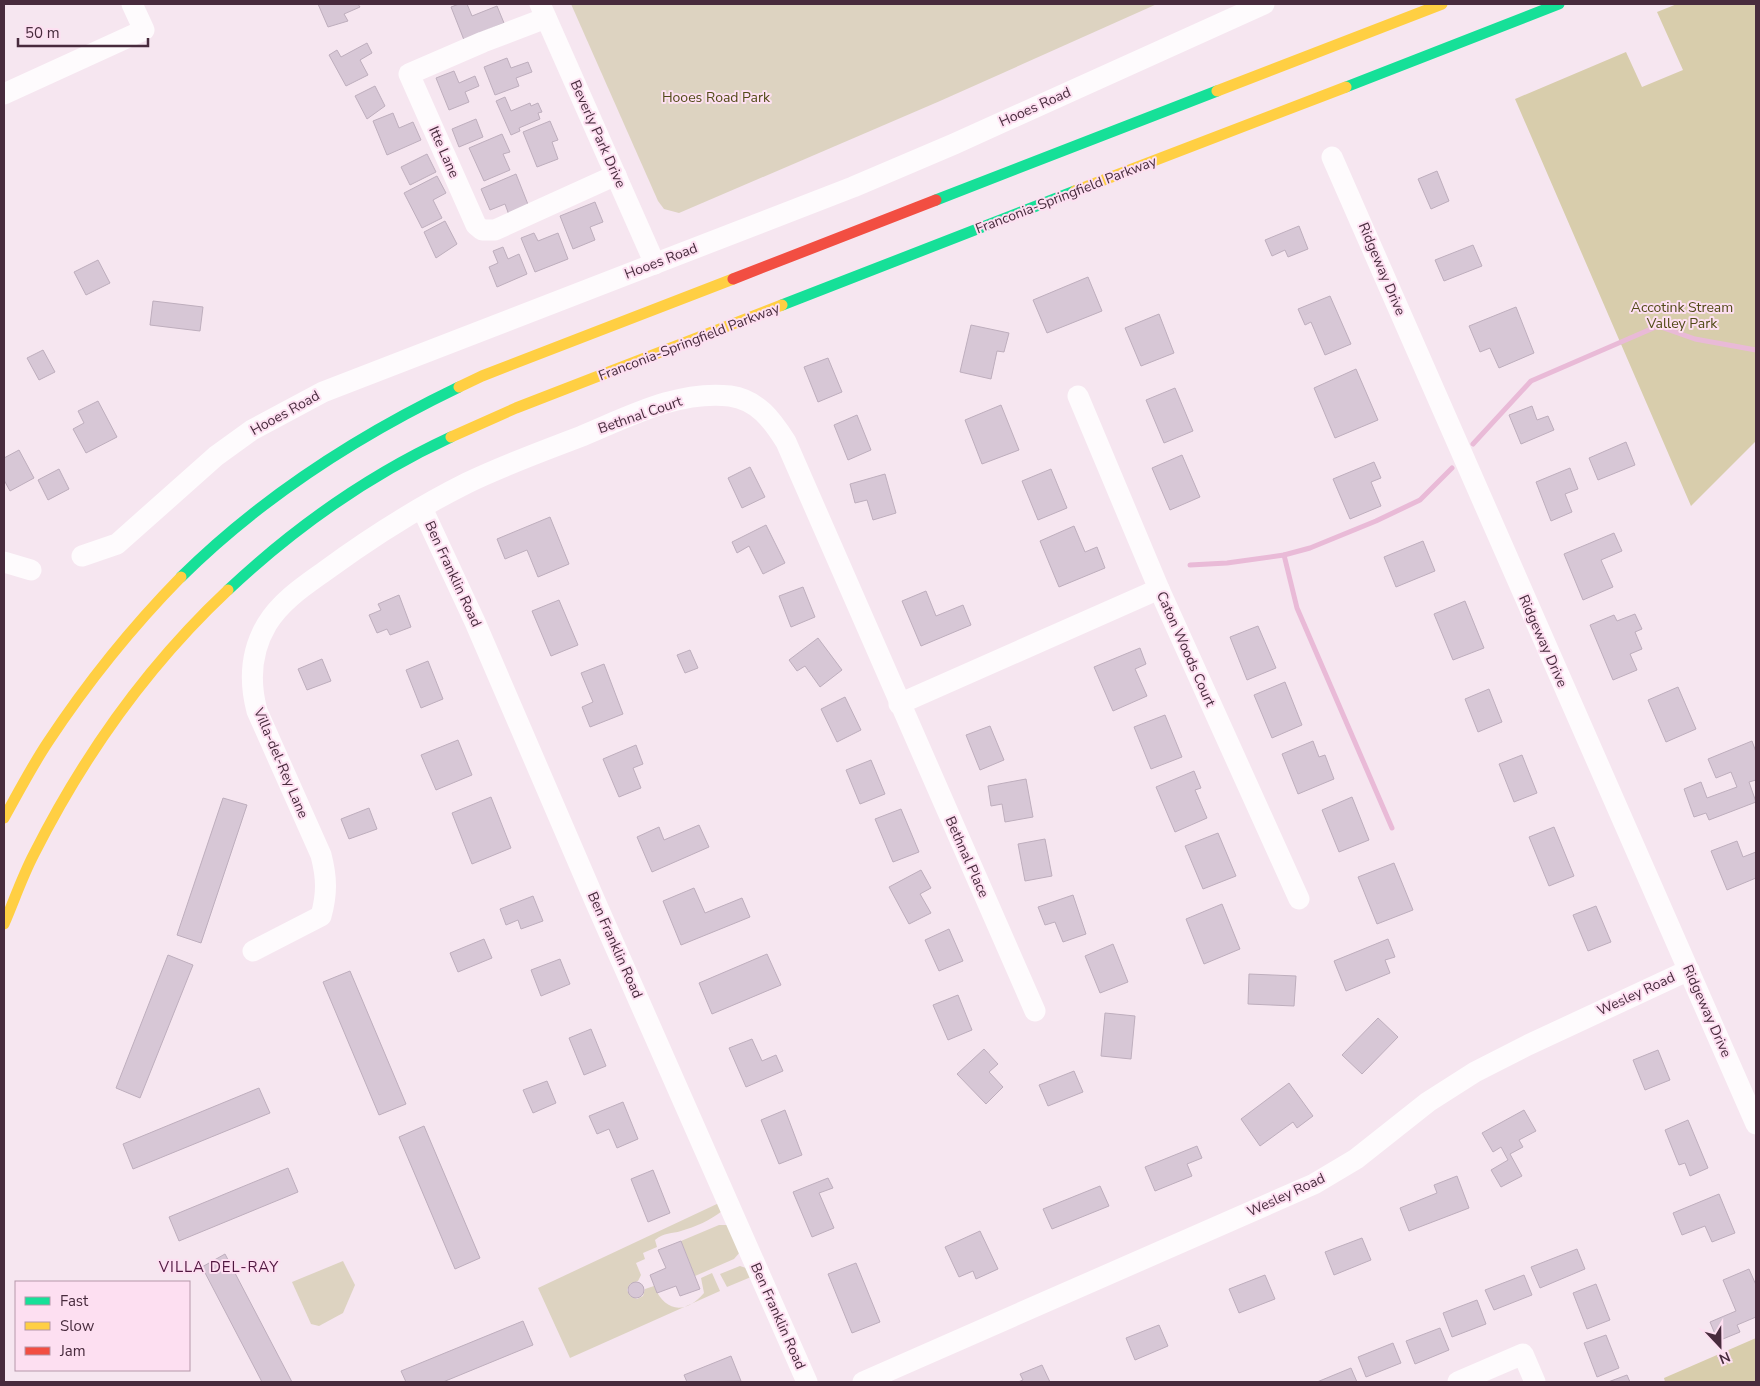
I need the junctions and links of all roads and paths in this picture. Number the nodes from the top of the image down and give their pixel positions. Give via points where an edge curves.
1 (132, 4) edge
2 (1264, 4) edge
3 (1442, 4) edge
4 (1559, 4) edge
5 (542, 11) edge
6 (4, 94) edge
7 (1332, 157) dead end
8 (616, 175) junction
9 (655, 264) junction
10 (1078, 396) dead end
11 (422, 508) junction
12 (825, 532) joint
13 (82, 556) dead end
14 (4, 562) edge
15 (31, 570) dead end
16 (1159, 589) junction
17 (899, 704) junction
18 (4, 818) edge
19 (1299, 899) dead end
20 (4, 924) edge
21 (253, 951) dead end
22 (1688, 970) junction
23 (1035, 1010) dead end
24 (1756, 1124) edge
25 (807, 1382) edge
26 (863, 1382) edge
27 (1458, 1382) edge
28 (1535, 1382) edge

1 - 6 street via 144,30
2 - 9 street, Hooes Road via 954,144
3 - 18 main road via 490,373 424,402 369,432 262,504 167,590 109,655 65,713
4 - 20 main road, Franconia-Springfield Parkway via 516,408 459,432 374,478 272,550 226,591 160,660 121,709 69,789 39,843
5 - 8 street, Beverly Park Drive
5 - 8 street, Itte Lane via 483,42 409,74 476,224 482,230 495,230
7 - 22 street, Ridgeway Drive
8 - 9 street, Beverly Park Drive
9 - 13 street, Hooes Road via 368,373 289,408 209,462 117,544
10 - 16 street, Caton Woods Court
11 - 12 street, Bethnal Court via 500,468 660,404 705,396 729,396 758,407 773,422 786,442
11 - 21 street, Villa-del-Rey Lane via 366,541 292,595 267,623 257,645 253,663 253,696 257,711 321,856 327,893 322,916
11 - 25 street, Ben Franklin Road via 475,622
12 - 17 street, Bethnal Place
14 - 15 street
16 - 17 street
16 - 19 street, Caton Woods Court
17 - 23 street, Bethnal Place
22 - 24 street, Ridgeway Drive
22 - 26 street, Wesley Road via 1475,1072 1428,1102 1356,1159 1314,1184
27 - 28 street via 1522,1354

